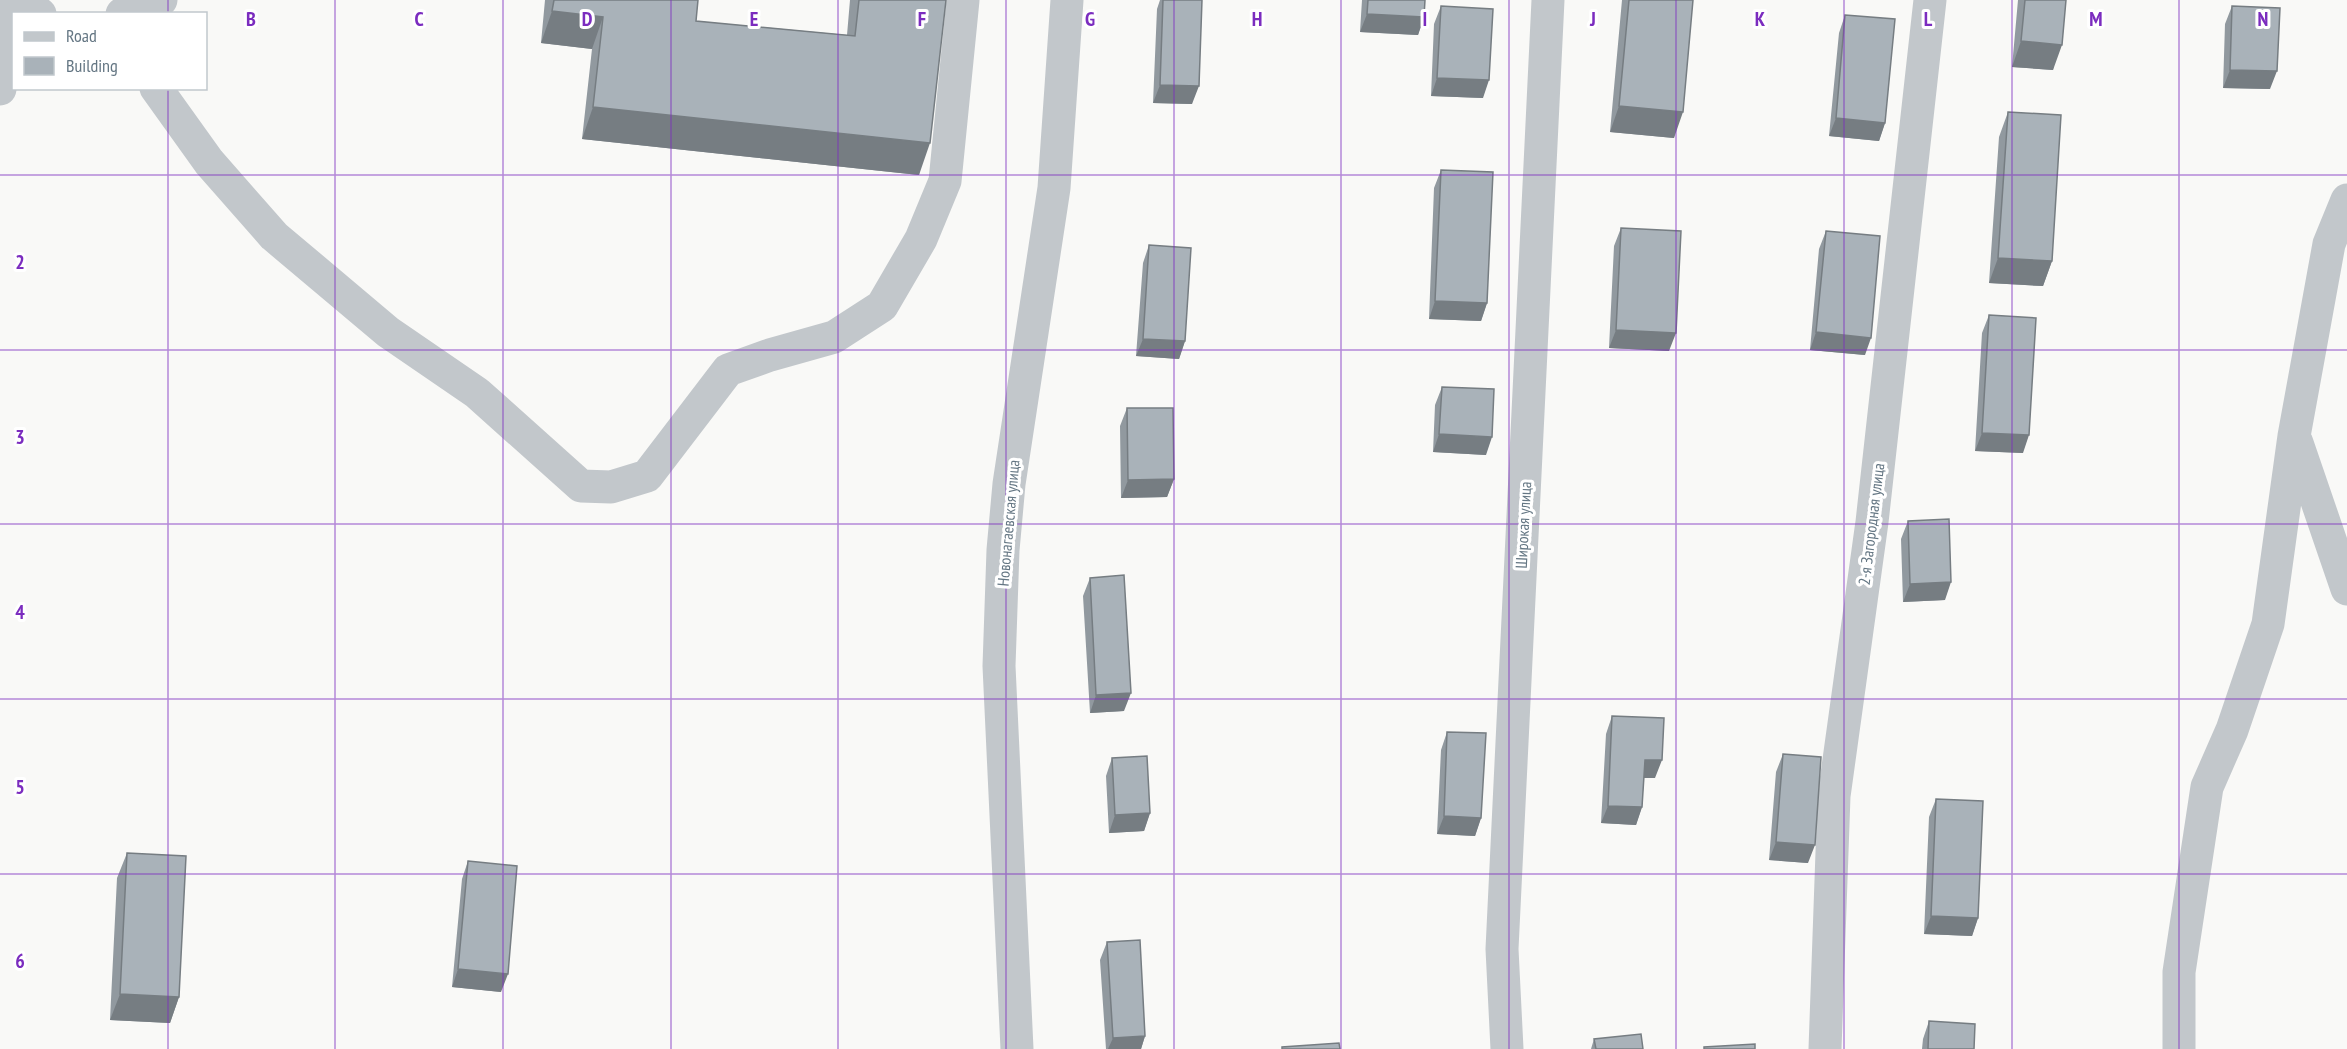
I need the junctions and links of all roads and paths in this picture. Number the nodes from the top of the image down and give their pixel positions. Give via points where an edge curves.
1 (162, 0) edge
2 (963, 0) edge
3 (1067, 0) edge
4 (1548, 0) edge
5 (1930, 0) edge
6 (128, 12) edge
7 (12, 40) edge
8 (0, 89) edge
9 (157, 90) edge
10 (2347, 200) edge
11 (2294, 436) junction
12 (2347, 589) edge
13 (1017, 1049) edge
14 (1507, 1049) edge
15 (1826, 1049) edge
16 (2179, 1049) edge

1 - 6 street
2 - 9 street via 945,181 921,239 882,306 834,337 728,370 647,476 611,487 581,486 477,393 388,332 274,236 209,162
3 - 13 street, Новонагаевская улица via 1054,188 1009,484 1003,550 999,666
4 - 14 street, Широкая улица via 1502,949
5 - 15 street, 2-я Загородная улица via 1872,522 1834,796
7 - 8 street
10 - 11 street via 2329,244
11 - 12 street
11 - 16 street via 2268,624 2232,730 2206,787 2179,972

